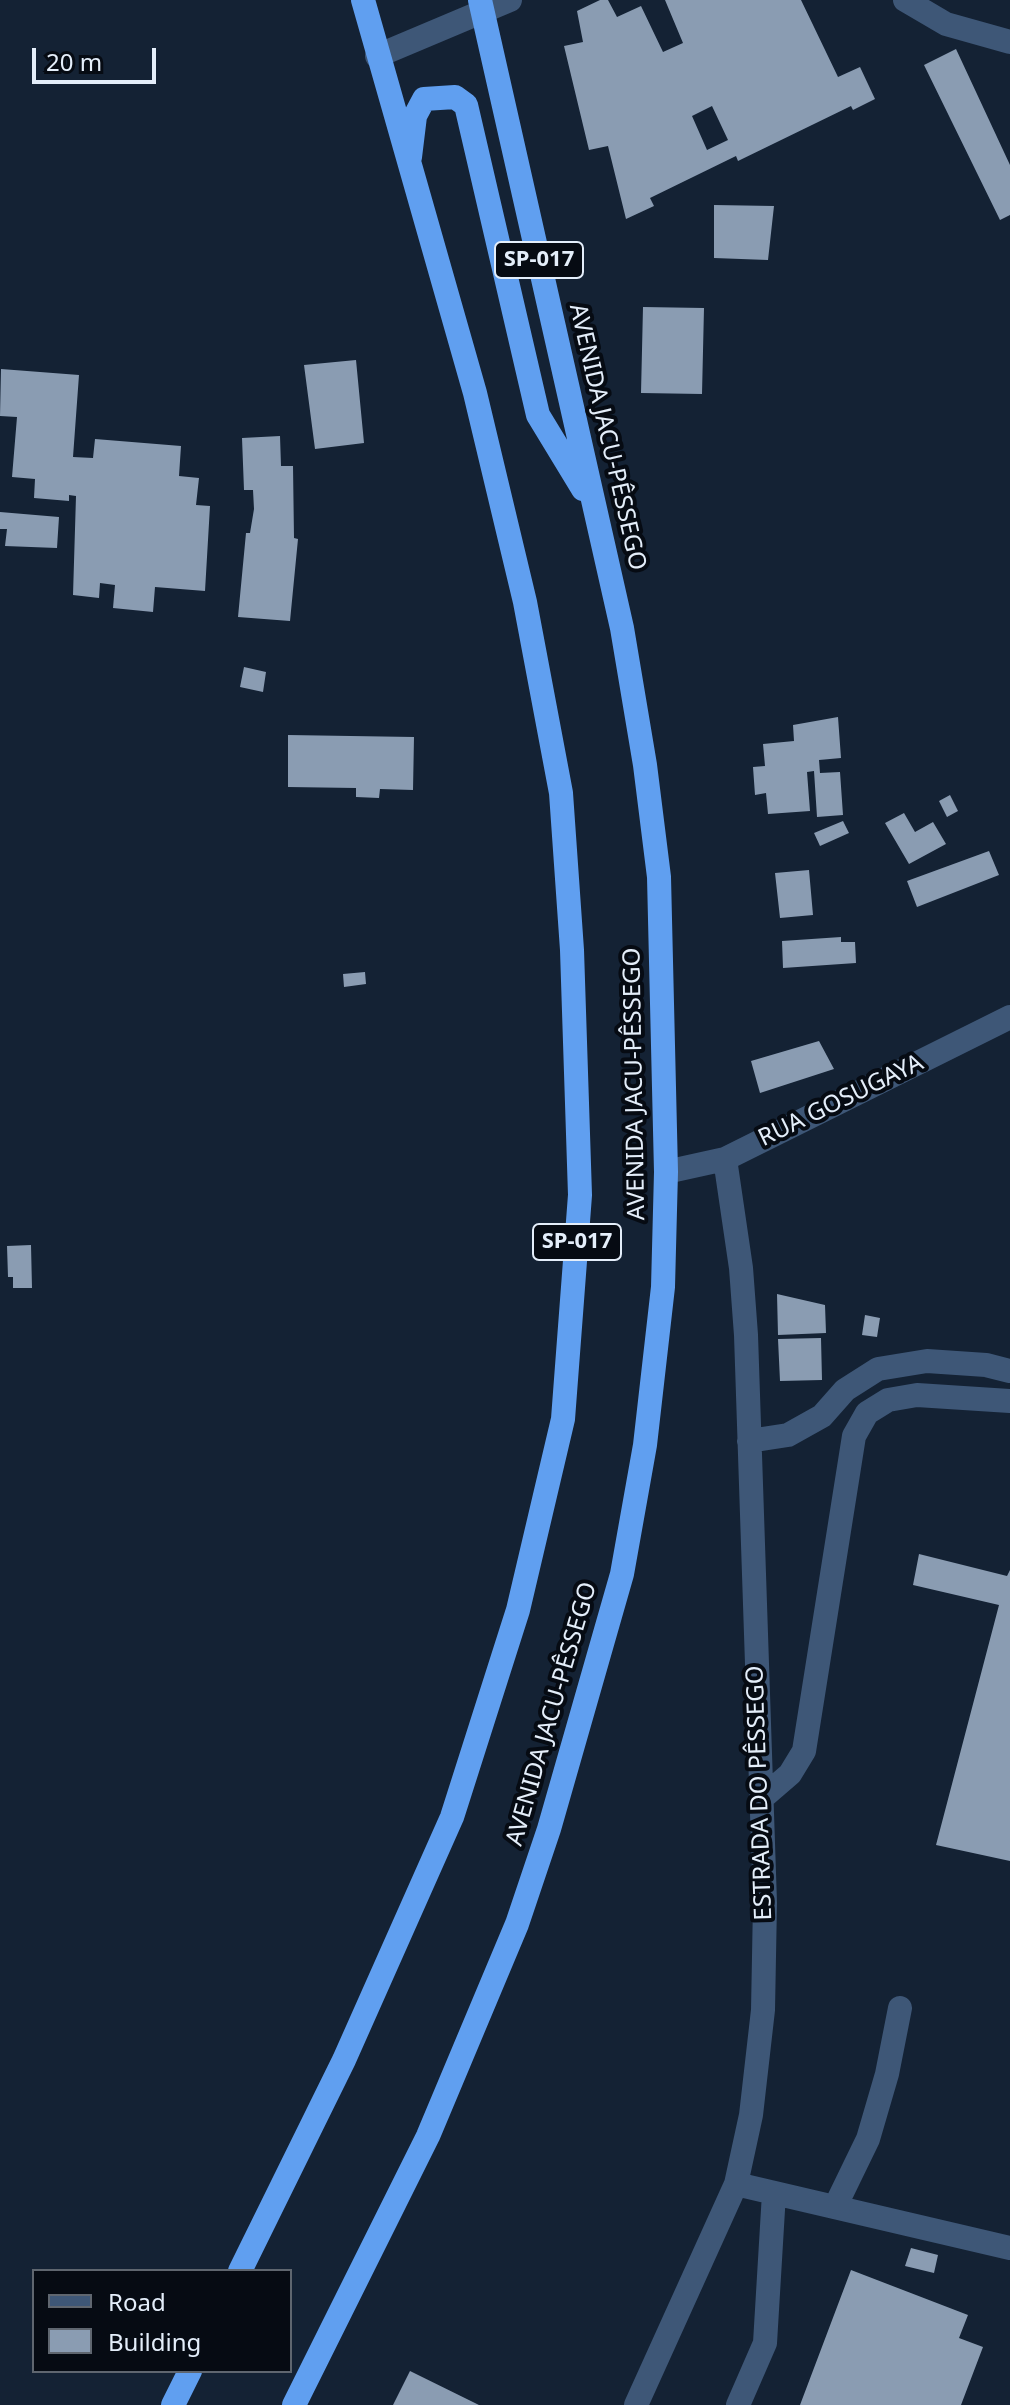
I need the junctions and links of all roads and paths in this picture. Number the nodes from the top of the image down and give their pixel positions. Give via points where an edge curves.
1 (363, 0) edge
2 (510, 0) edge
3 (905, 0) edge
4 (477, 4) edge
5 (1010, 42) edge
6 (377, 56) junction
7 (408, 168) junction
8 (595, 508) junction
9 (1010, 1017) edge
10 (725, 1159) junction
11 (666, 1172) junction
12 (1010, 1371) edge
13 (1010, 1401) edge
14 (749, 1441) junction
15 (761, 1799) junction
16 (900, 2008) dead end
17 (736, 2184) junction
18 (774, 2193) junction
19 (835, 2207) junction
20 (1010, 2248) edge
21 (241, 2269) edge
22 (189, 2373) edge
23 (173, 2405) edge
24 (294, 2405) edge
25 (636, 2405) edge
26 (738, 2405) edge

1 - 6 highway, SP-017
2 - 4 street
3 - 5 street via 946,24
4 - 6 street
4 - 8 highway, AVENIDA JACU-PÊSSEGO / SP-017
6 - 7 highway, SP-017
7 - 8 highway via 415,116 424,99 455,97 466,105 538,415
7 - 21 highway, SP-017 via 475,393 525,602 561,793 580,1195 564,1404 518,1610 452,1817 344,2060
8 - 11 highway, AVENIDA JACU-PÊSSEGO / SP-017 via 622,628 659,877
9 - 10 street, RUA GOSUGAYA
10 - 11 street, RUA GOSUGAYA
10 - 14 street, ESTRADA DO PÊSSEGO via 741,1268
11 - 24 highway, AVENIDA JACU-PÊSSEGO / SP-017 via 663,1287 645,1445 622,1574 575,1745 517,1924 434,2122
12 - 14 street via 927,1361 878,1369 845,1390 822,1416 788,1435
13 - 15 street via 917,1395 888,1400 867,1413 854,1436 804,1751 790,1774
14 - 15 street, ESTRADA DO PÊSSEGO
15 - 17 street, ESTRADA DO PÊSSEGO via 763,2010 751,2115
16 - 19 street via 868,2139
17 - 18 street
17 - 25 street, ESTRADA DO PÊSSEGO
18 - 19 street
18 - 26 street via 765,2343
19 - 20 street
22 - 23 highway

